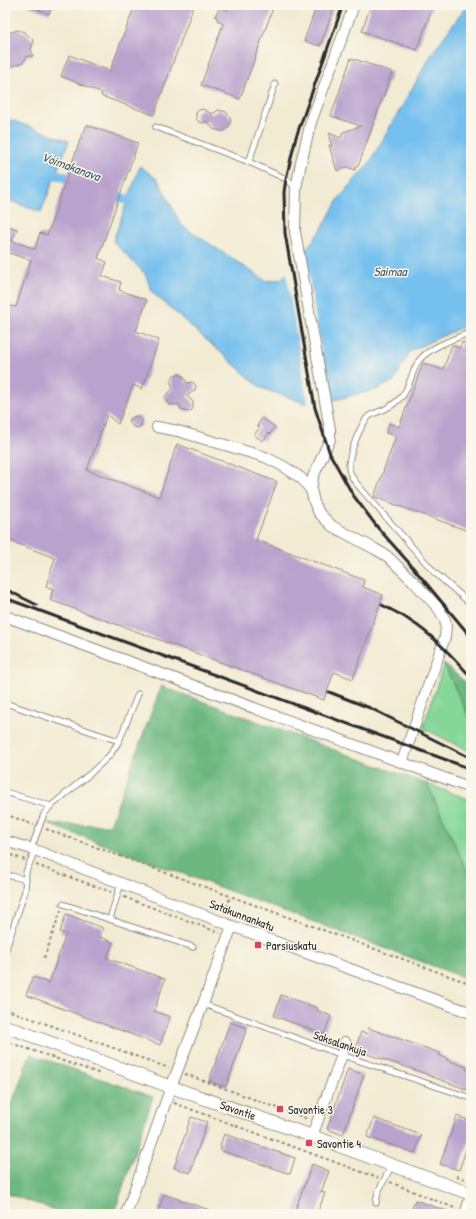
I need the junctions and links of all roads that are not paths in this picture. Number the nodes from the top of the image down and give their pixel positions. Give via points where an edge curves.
1 (354, 5) edge
2 (275, 84) dead end
3 (156, 127) dead end
4 (250, 162) junction
5 (296, 188) junction
6 (471, 332) edge
7 (157, 427) dead end
8 (311, 490) junction
9 (471, 604) edge
10 (5, 616) edge
11 (138, 694) dead end
12 (5, 703) edge
13 (119, 741) junction
14 (402, 762) junction
15 (471, 788) edge
16 (5, 792) edge
17 (51, 806) junction
18 (5, 841) edge
19 (33, 850) junction
20 (5, 876) edge
21 (26, 880) junction
22 (121, 883) junction
23 (63, 904) road end
24 (110, 919) junction
25 (232, 926) junction
26 (193, 947) dead end
27 (5, 952) edge
28 (204, 1004) junction
29 (471, 1013) edge
30 (5, 1026) edge
31 (345, 1042) dead end
32 (342, 1055) junction
33 (171, 1087) junction
34 (471, 1098) edge
35 (312, 1136) junction
36 (392, 1165) junction
37 (471, 1195) edge
38 (376, 1203) dead end
39 (466, 1213) edge
40 (126, 1214) edge

1 - 5 street via 311,122
2 - 4 lane
3 - 4 lane
4 - 5 lane via 286,179
5 - 8 street via 295,232 330,429 330,439 313,478
6 - 9 lane via 423,356 417,363 403,395 392,405 368,417 352,452 349,467 352,477 362,490 435,573
7 - 8 street via 265,457 301,478
8 - 14 street via 323,518 332,526 387,556 439,609 445,620 445,637
10 - 14 street
11 - 13 lane
12 - 13 lane
13 - 17 lane via 110,755
14 - 15 street
16 - 17 lane
17 - 19 lane via 39,826
18 - 19 street, Satakunnankatu
19 - 21 lane
19 - 22 street, Satakunnankatu
20 - 21 lane
21 - 27 lane via 25,891
22 - 24 lane
22 - 25 street, Satakunnankatu
23 - 24 lane
24 - 26 lane
25 - 28 street
25 - 29 street, Satakunnankatu
28 - 32 lane, Saksalankuja
28 - 33 street
30 - 33 street, Savontie
31 - 32 street
32 - 34 lane, Saksalankuja
32 - 35 street
33 - 35 street, Savontie
33 - 40 street
35 - 36 street, Savontie
36 - 37 street, Savontie
36 - 38 lane via 378,1192
37 - 39 street

